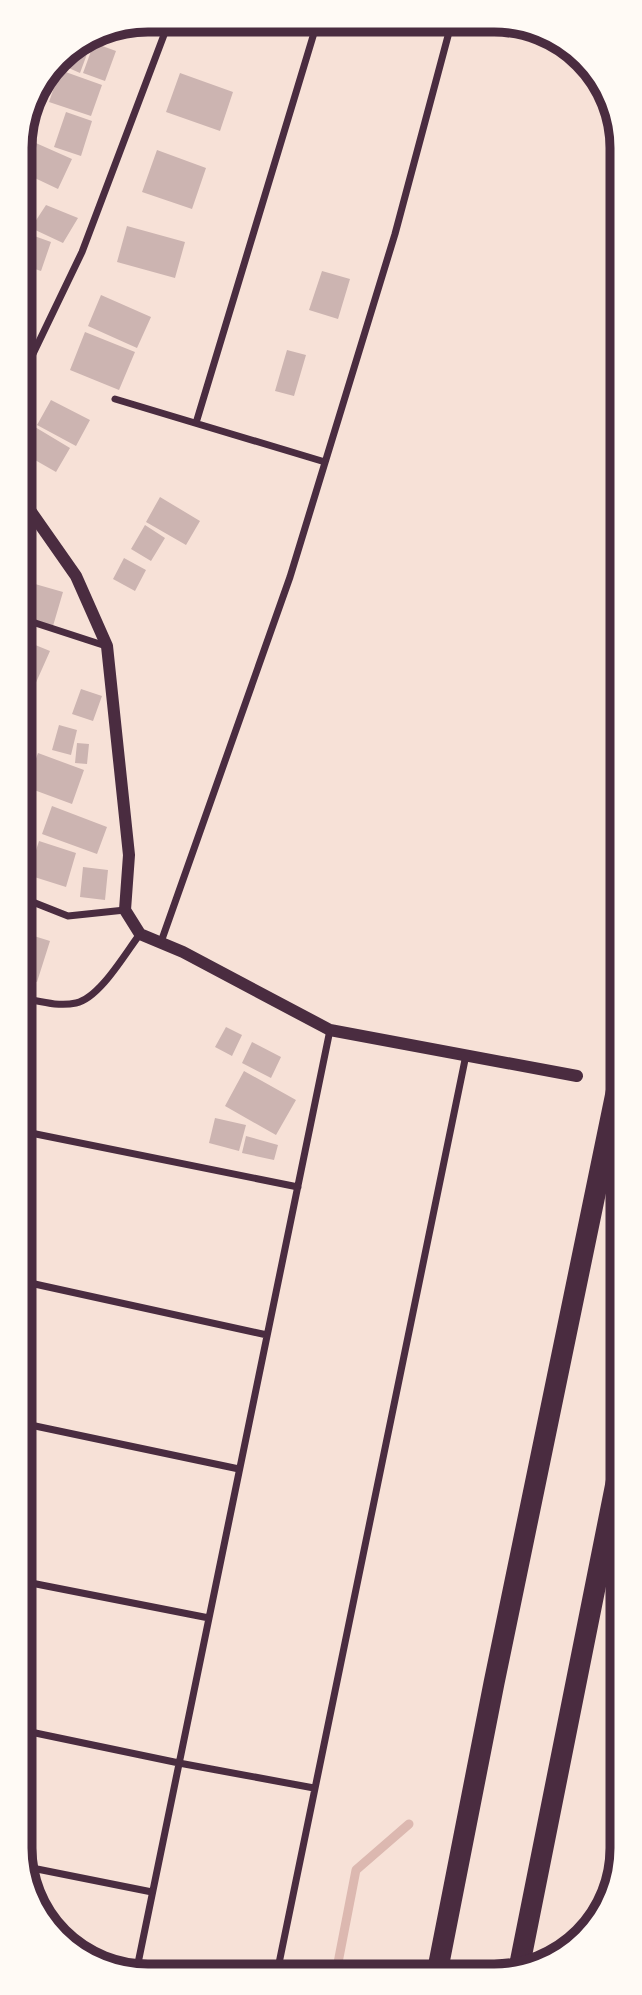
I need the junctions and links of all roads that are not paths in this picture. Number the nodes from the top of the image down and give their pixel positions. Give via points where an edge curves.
1 (165, 32) edge
2 (449, 32) edge
3 (314, 33) dead end
4 (32, 347) edge
5 (35, 349) junction
6 (32, 355) edge
7 (115, 399) dead end
8 (196, 423) junction
9 (325, 462) junction
10 (32, 513) edge
11 (32, 622) edge
12 (107, 646) junction
13 (32, 902) edge
14 (125, 910) junction
15 (140, 934) junction
16 (161, 943) junction
17 (32, 1000) edge
18 (330, 1030) junction
19 (466, 1055) junction
20 (577, 1076) dead end
21 (610, 1122) edge
22 (32, 1133) edge
23 (298, 1187) junction
24 (32, 1283) edge
25 (267, 1335) junction
26 (32, 1425) edge
27 (239, 1469) junction
28 (610, 1513) edge
29 (32, 1583) edge
30 (209, 1618) junction
31 (32, 1732) edge
32 (179, 1763) junction
33 (314, 1788) junction
34 (34, 1868) edge
35 (152, 1892) junction
36 (521, 1960) edge
37 (138, 1963) edge
38 (279, 1964) edge
39 (440, 1964) edge

1 - 5 street via 82,252
2 - 9 street via 395,234
3 - 8 street
4 - 5 street
5 - 6 street
7 - 8 street
8 - 9 street
9 - 16 street via 290,577
10 - 12 street via 76,576
11 - 12 street
12 - 14 street via 129,855
13 - 14 street via 68,916
14 - 15 street
15 - 16 street
15 - 17 street via 104,983 79,1003
16 - 18 street
18 - 19 street
18 - 23 street
19 - 20 street
19 - 33 street
21 - 39 highway
22 - 23 street
23 - 25 street
24 - 25 street
25 - 27 street
26 - 27 street
27 - 30 street
28 - 36 highway
29 - 30 street
30 - 32 street
31 - 32 street
32 - 33 street
32 - 35 street
33 - 38 street
34 - 35 street
35 - 37 street

